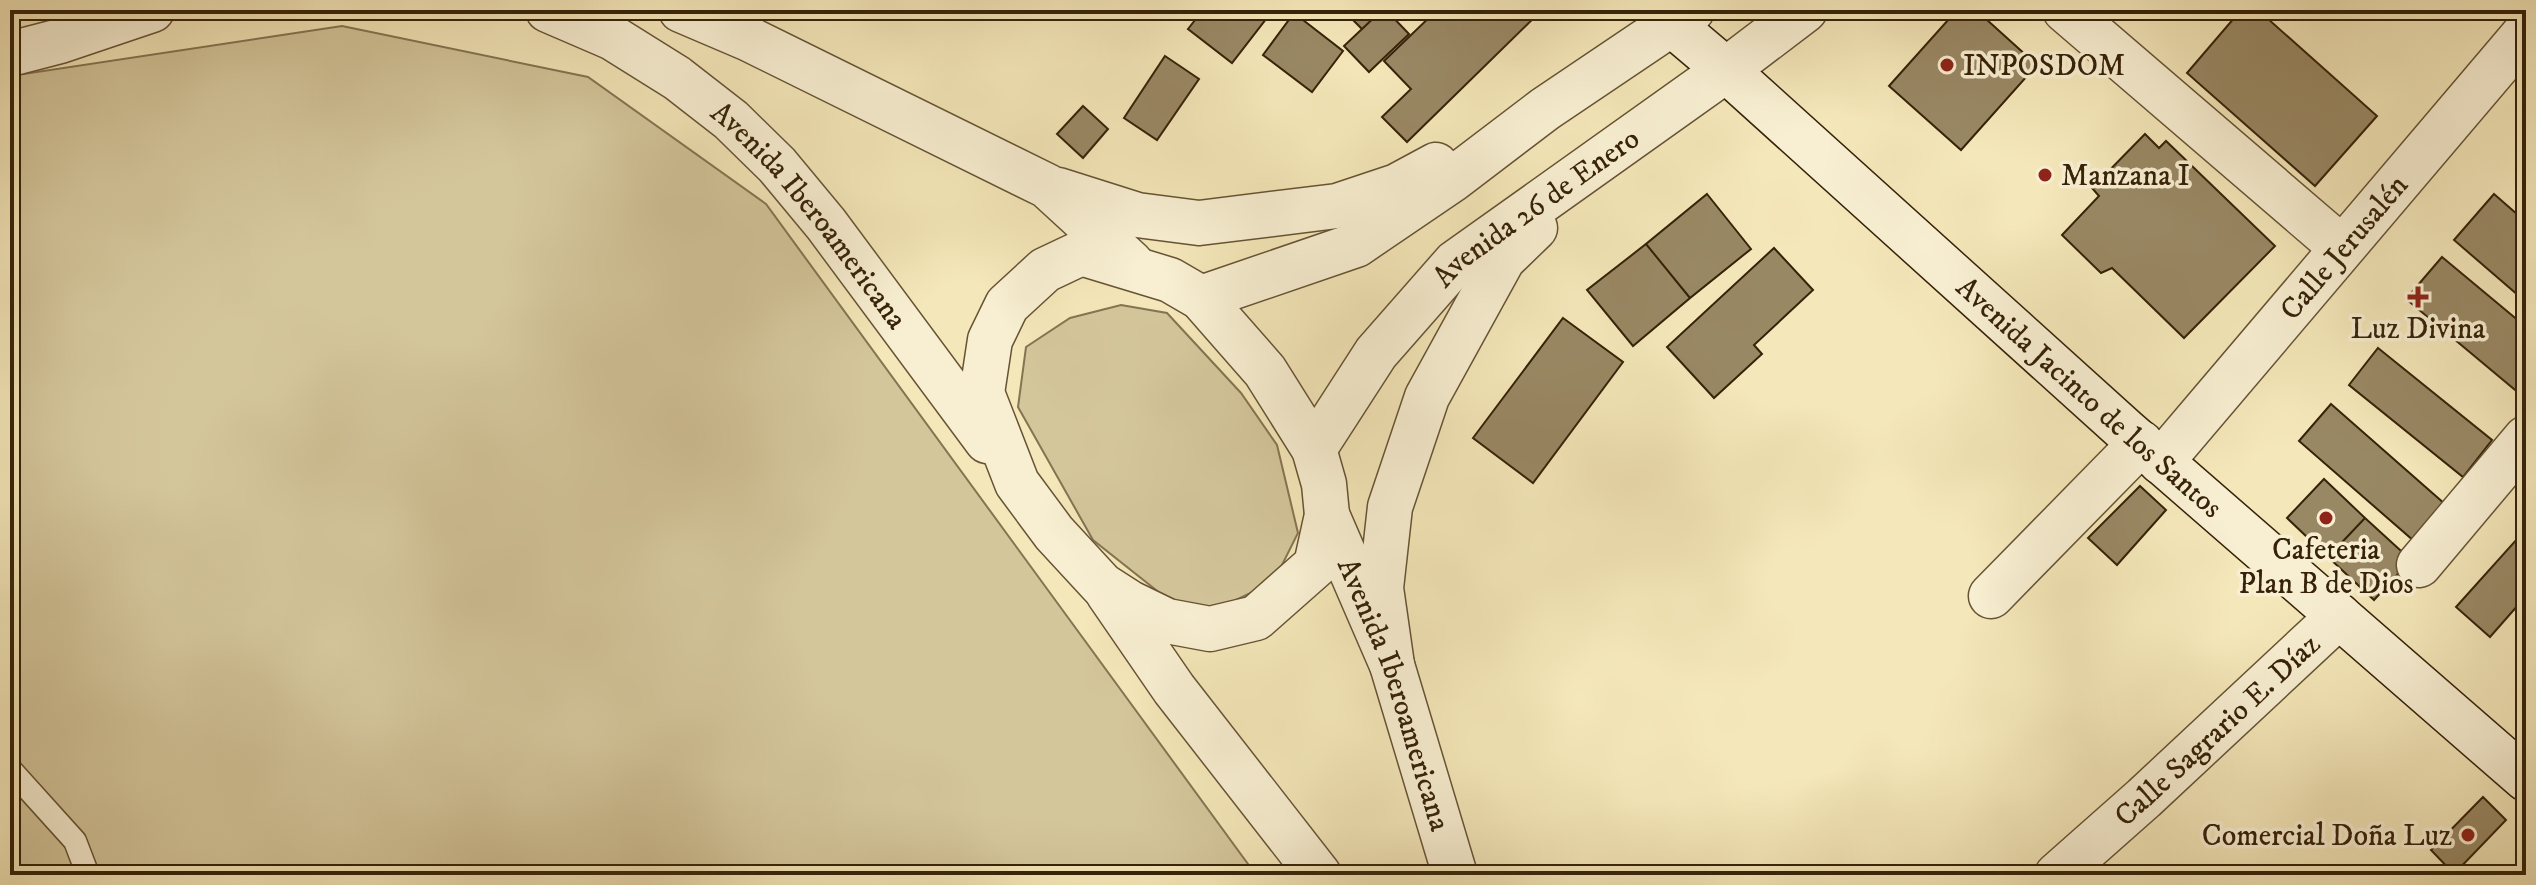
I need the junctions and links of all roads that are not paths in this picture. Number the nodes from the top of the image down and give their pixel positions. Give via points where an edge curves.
1 (152, 10) edge
2 (548, 10) edge
3 (681, 10) edge
4 (1805, 10) edge
5 (2065, 10) edge
6 (1673, 15) edge
7 (2526, 32) edge
8 (10, 54) edge
9 (1726, 70) junction
10 (1545, 109) junction
11 (1621, 145) junction
12 (1047, 186) junction
13 (2342, 248) junction
14 (1135, 268) junction
15 (1201, 298) junction
16 (2526, 438) edge
17 (1314, 449) junction
18 (2151, 453) junction
19 (1017, 483) junction
20 (1327, 515) junction
21 (2419, 565) dead end
22 (1102, 585) junction
23 (1991, 596) dead end
24 (2339, 616) junction
25 (1392, 665) junction
26 (10, 769) edge
27 (2526, 779) edge
28 (88, 875) edge
29 (1319, 875) edge
30 (1455, 875) edge
31 (2057, 875) edge

1 - 8 street
2 - 19 street, Avenida Iberoamericana via 613,38 677,78 777,165
3 - 12 street
4 - 9 street, Avenida 26 de Enero
5 - 13 street
6 - 9 street, Avenida Jacinto de los Santos
6 - 10 street
7 - 13 street, Calle Jerusalén
9 - 11 street, Avenida 26 de Enero
9 - 18 street, Avenida Jacinto de los Santos
10 - 12 street via 1397,186 1337,206 1199,223 1137,215
10 - 15 street via 1356,245
11 - 17 street, Avenida 26 de Enero via 1455,263 1376,353
11 - 25 street via 1503,259 1427,397 1390,507 1381,588
12 - 14 street
13 - 18 street, Calle Jerusalén
14 - 15 street
14 - 19 street via 1081,253 1045,270 1007,305 990,340 982,393
15 - 17 street via 1265,371
16 - 21 street
17 - 20 street
18 - 23 street, Calle Jerusalén
18 - 24 street, Avenida Jacinto de los Santos
19 - 22 street
20 - 22 street via 1316,565 1256,618 1210,629 1167,621
20 - 25 street, Avenida Iberoamericana
22 - 29 street via 1174,689
24 - 27 street, Avenida Jacinto de los Santos
24 - 31 street, Calle Sagrario E. Díaz
25 - 30 street, Avenida Iberoamericana
26 - 28 lane via 75,841

